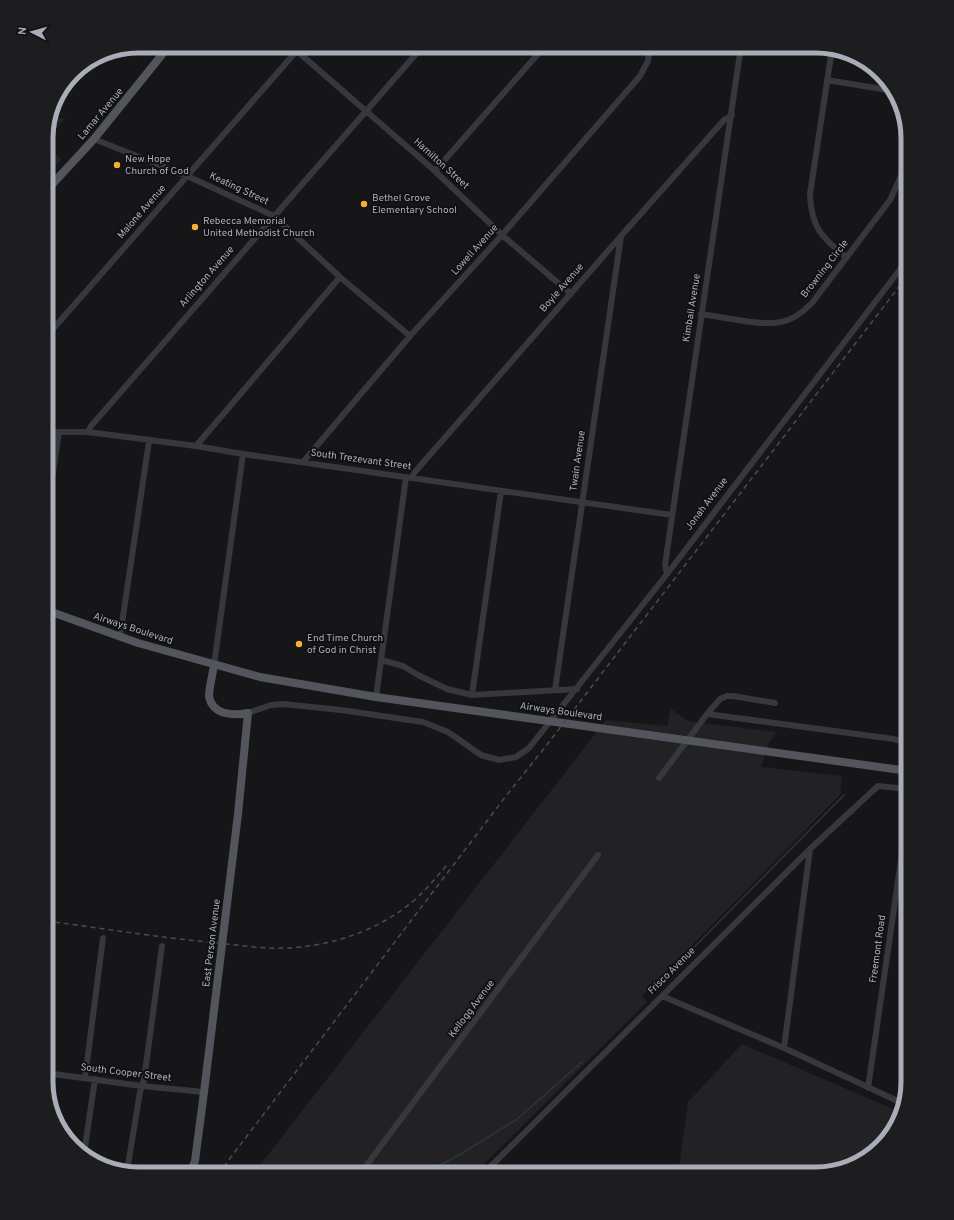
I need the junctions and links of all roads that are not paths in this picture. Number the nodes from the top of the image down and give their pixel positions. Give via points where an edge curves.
1 (163, 53) edge
2 (296, 53) edge
3 (298, 53) edge
4 (417, 53) edge
5 (539, 53) edge
6 (649, 53) edge
7 (740, 53) edge
8 (831, 55) edge
9 (827, 80) junction
10 (886, 90) edge
11 (366, 111) junction
12 (732, 115) junction
13 (94, 139) junction
14 (435, 171) junction
15 (901, 174) edge
16 (187, 176) junction
17 (53, 183) edge
18 (274, 216) junction
19 (502, 235) junction
20 (621, 236) junction
21 (846, 257) junction
22 (901, 268) edge
23 (340, 277) junction
24 (571, 294) junction
25 (701, 314) junction
26 (53, 329) edge
27 (410, 336) junction
28 (53, 432) edge
29 (59, 432) junction
30 (88, 432) junction
31 (149, 441) junction
32 (196, 446) junction
33 (243, 454) junction
34 (303, 462) junction
35 (53, 472) edge
36 (409, 478) junction
37 (501, 491) junction
38 (582, 502) junction
39 (672, 515) junction
40 (667, 574) junction
41 (53, 613) edge
42 (120, 637) junction
43 (381, 660) junction
44 (214, 665) junction
45 (577, 689) junction
46 (555, 690) junction
47 (472, 695) junction
48 (376, 697) junction
49 (775, 703) dead end
50 (248, 713) junction
51 (707, 714) junction
52 (901, 742) edge
53 (901, 770) edge
54 (659, 778) dead end
55 (901, 788) edge
56 (810, 849) junction
57 (598, 855) dead end
58 (901, 860) edge
59 (103, 938) dead end
60 (162, 946) dead end
61 (662, 996) junction
62 (784, 1048) junction
63 (53, 1074) edge
64 (85, 1078) junction
65 (95, 1079) junction
66 (142, 1086) junction
67 (868, 1088) junction
68 (204, 1092) junction
69 (898, 1101) edge
70 (85, 1148) edge
71 (128, 1166) edge
72 (193, 1167) edge
73 (365, 1167) edge
74 (491, 1167) edge

1 - 13 main road, Lamar Avenue
2 - 16 street, Malone Avenue
3 - 11 street, Hamilton Street
4 - 11 street, Arlington Avenue
5 - 14 street
6 - 19 street, Lowell Avenue via 640,76
7 - 12 street, Kimball Avenue
8 - 9 street
9 - 10 street
9 - 21 street via 810,194 811,211 822,236
11 - 14 street, Hamilton Street
11 - 18 street, Arlington Avenue
12 - 20 street, Boyle Avenue via 724,120
12 - 25 street, Kimball Avenue
13 - 16 street, Keating Street
13 - 17 main road, Lamar Avenue
14 - 19 street, Hamilton Street
15 - 21 street, Browning Circle via 885,207
16 - 18 street, Keating Street
16 - 26 street, Malone Avenue
18 - 23 street, Keating Street
18 - 30 street, Arlington Avenue via 90,426
19 - 24 street, Hamilton Street
19 - 27 street, Lowell Avenue
20 - 24 street, Boyle Avenue
20 - 38 street, Twain Avenue
21 - 25 street, Browning Circle via 812,303 802,313 788,320 762,323
22 - 40 street, Jonah Avenue
23 - 27 street, Keating Street
23 - 32 street
24 - 36 street, Boyle Avenue
25 - 39 street, Kimball Avenue
27 - 34 street, Lowell Avenue
28 - 29 street, South Trezevant Street
29 - 30 street, South Trezevant Street
29 - 35 street
30 - 31 street, South Trezevant Street
31 - 32 street, South Trezevant Street
31 - 42 street
32 - 33 street, South Trezevant Street
33 - 34 street, South Trezevant Street
33 - 44 street
34 - 36 street, South Trezevant Street
36 - 37 street, South Trezevant Street
36 - 43 street, Boyle Avenue
37 - 38 street, South Trezevant Street
37 - 47 street
38 - 39 street, South Trezevant Street
38 - 46 street, Twain Avenue
39 - 40 street, Kimball Avenue via 665,565
40 - 45 street, Jonah Avenue
41 - 42 main road, Airways Boulevard
42 - 44 main road, Airways Boulevard
43 - 47 street, Airways Boulevard via 403,666 447,689
43 - 48 street, Boyle Avenue
44 - 48 main road, Airways Boulevard via 260,677
44 - 50 main road via 210,696 214,706 225,714
45 - 46 street, Airways Boulevard
45 - 50 street, Jonah Avenue via 529,748 516,757 499,760 481,755 448,732 423,722 283,704 271,705
46 - 47 street, Airways Boulevard
48 - 53 main road, Airways Boulevard
49 - 51 street via 727,696 720,699
50 - 68 main road, East Person Avenue
51 - 52 street
51 - 54 street
55 - 56 street, Frisco Avenue via 878,786
56 - 61 street, Frisco Avenue
56 - 62 street
57 - 73 street, Kellogg Avenue
58 - 67 street, Freemont Road
59 - 64 street
60 - 66 street
61 - 62 street
61 - 74 street, Frisco Avenue
62 - 67 street
63 - 64 street, South Cooper Street
64 - 65 street, South Cooper Street
65 - 66 street, South Cooper Street
65 - 70 street
66 - 68 street, South Cooper Street
66 - 71 street
67 - 69 street
68 - 72 main road, East Person Avenue

